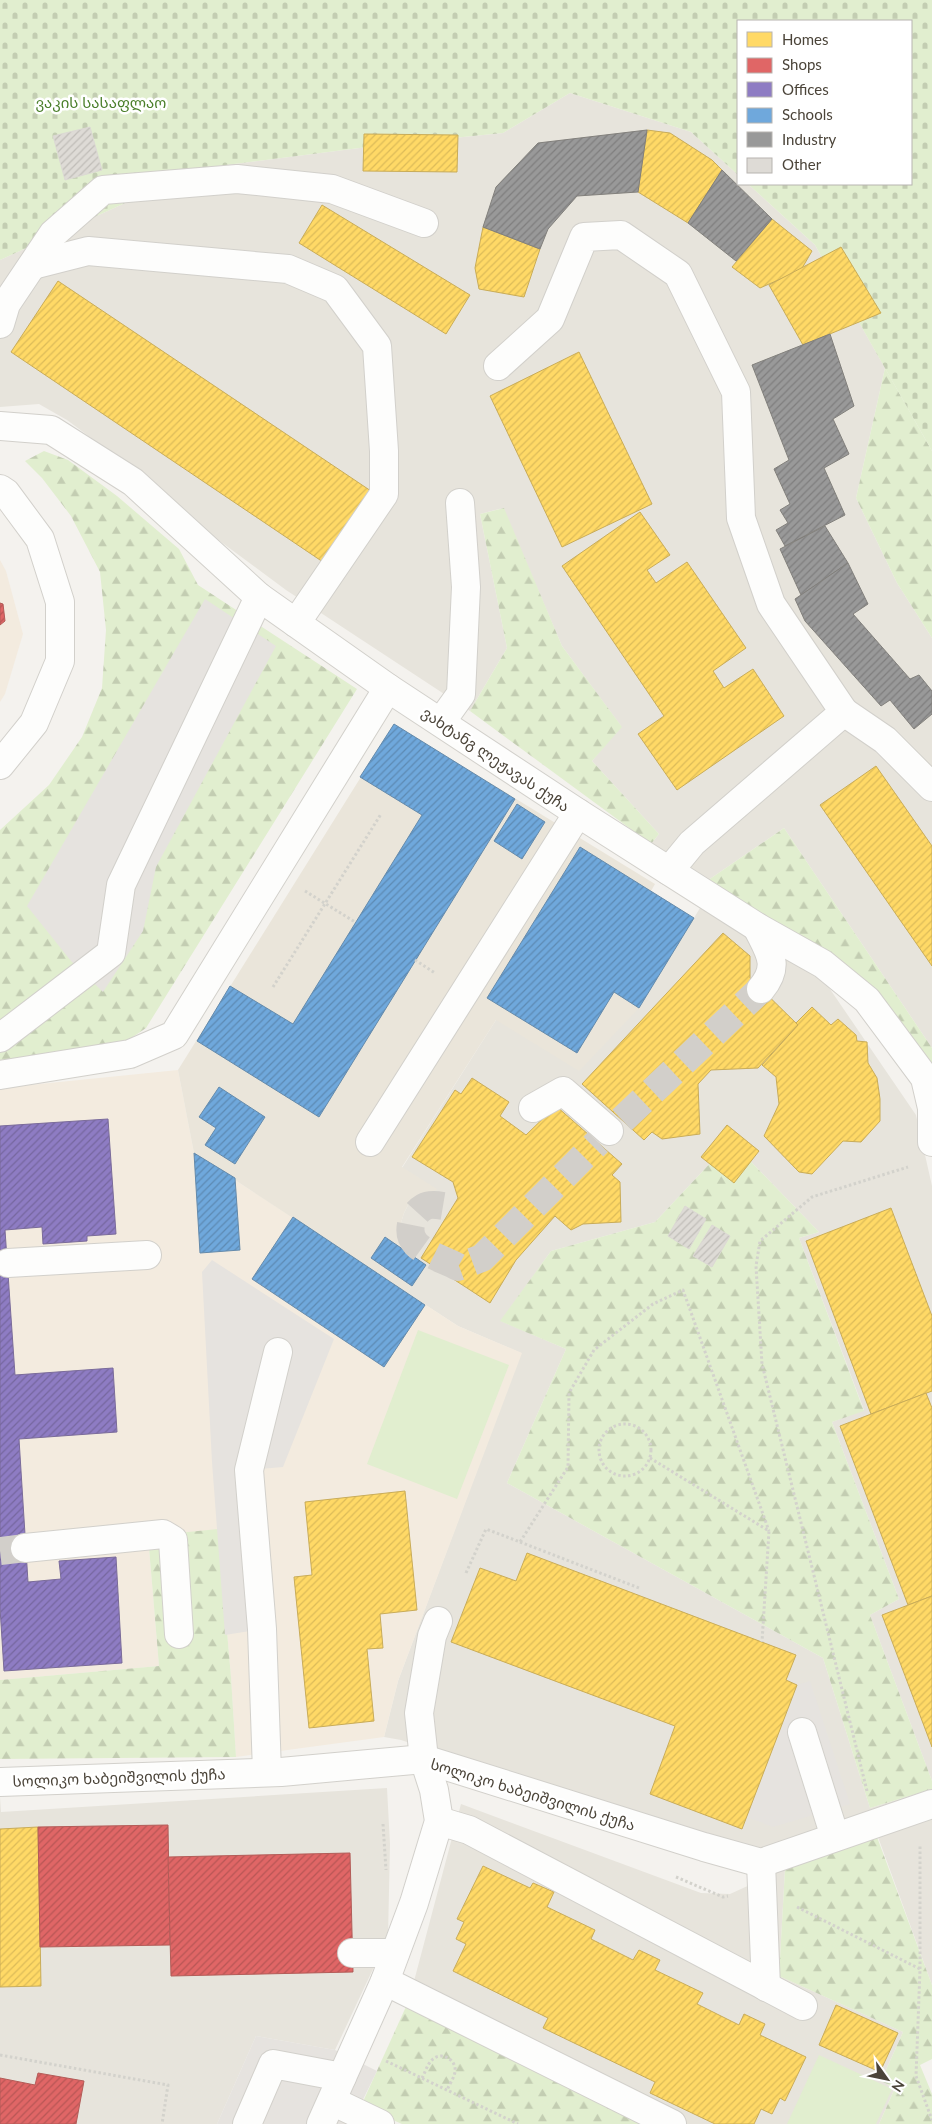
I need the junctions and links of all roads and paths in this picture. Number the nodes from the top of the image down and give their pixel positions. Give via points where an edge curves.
1 (424, 223) dead end
2 (33, 265) junction
3 (0, 324) edge
4 (498, 366) dead end
5 (0, 426) edge
6 (0, 489) edge
7 (460, 503) dead end
8 (259, 597) junction
9 (296, 623) junction
10 (388, 688) junction
11 (844, 712) junction
12 (441, 722) junction
13 (0, 765) edge
14 (932, 786) edge
15 (578, 813) junction
16 (381, 814) dead end
17 (669, 871) junction
18 (302, 889) dead end
19 (325, 903) junction
20 (355, 922) dead end
21 (757, 927) junction
22 (415, 960) dead end
23 (436, 973) dead end
24 (273, 987) dead end
25 (761, 989) tunnel mouth
26 (0, 1038) edge
27 (0, 1075) edge
28 (928, 1075) edge
29 (533, 1108) dead end
30 (610, 1131) dead end
31 (370, 1142) dead end
32 (932, 1142) edge
33 (914, 1165) dead end
34 (147, 1255) dead end
35 (8, 1263) dead end
36 (278, 1352) dead end
37 (650, 1458) junction
38 (769, 1531) junction
39 (520, 1542) junction
40 (26, 1548) tunnel mouth
41 (466, 1573) dead end
42 (639, 1588) dead end
43 (438, 1621) dead end
44 (179, 1634) dead end
45 (762, 1642) dead end
46 (802, 1732) dead end
47 (424, 1759) junction
48 (267, 1772) junction
49 (0, 1782) edge
50 (926, 1806) edge
51 (439, 1820) junction
52 (875, 1823) junction
53 (383, 1824) dead end
54 (835, 1837) junction
55 (385, 1846) dead end
56 (762, 1876) junction
57 (352, 1953) dead end
58 (395, 1953) junction
59 (920, 1969) junction
60 (385, 1981) junction
61 (766, 1987) junction
62 (803, 2006) dead end
63 (356, 2047) junction
64 (0, 2056) edge
65 (422, 2078) junction
66 (447, 2090) junction
67 (332, 2101) edge
68 (932, 2120) edge
69 (162, 2124) edge
70 (247, 2124) edge
71 (380, 2124) edge
72 (518, 2124) edge
73 (672, 2124) edge

1 - 2 street via 332,189 238,179 103,190 53,234
2 - 3 street via 6,304
2 - 9 street via 88,251 288,269 334,290 377,346 384,494
4 - 11 street via 550,319 584,237 621,235 678,274 736,392 741,518 771,604
5 - 8 street, ვახტანგ ლეჟავას ქუჩა via 51,430 133,482
6 - 13 street via 40,539 60,602 60,661 34,722
7 - 12 street via 466,587 461,694
8 - 9 street, ვახტანგ ლეჟავას ქუჩა
8 - 26 street via 121,885 111,953
9 - 10 street, ვახტანგ ლეჟავას ქუჩა
10 - 12 street, ვახტანგ ლეჟავას ქუჩა
10 - 27 street via 174,1035 130,1054
11 - 14 street via 885,740
11 - 17 street via 692,843
12 - 15 street, ვახტანგ ლეჟავას ქუჩა
15 - 17 street, ვახტანგ ლეჟავას ქუჩა
15 - 31 street
16 - 19 path
17 - 21 street, ვახტანგ ლეჟავას ქუჩა
18 - 19 path
19 - 20 path
19 - 24 path
21 - 25 street via 773,968
21 - 28 street, ვახტანგ ლეჟავას ქუჩა via 824,964 866,1000
22 - 23 path
28 - 32 street, ვახტანგ ლეჟავას ქუჩა
29 - 30 street via 563,1091
33 - 52 path via 812,1198 760,1241 756,1266 762,1364
34 - 35 street
36 - 48 street via 248,1470 262,1629
37 - 37 path via 650,1442 646,1434 633,1425 617,1425 604,1434 600,1442 601,1460 613,1473 630,1475 645,1466
37 - 38 path
38 - 39 path via 683,1290 653,1304 594,1350 569,1393 568,1466
38 - 45 path
39 - 41 path via 486,1529
39 - 42 path
40 - 44 street via 169,1536 172,1540
43 - 47 street via 432,1636 419,1713
46 - 54 street
47 - 48 street, სოლიკო ხაბეიშვილის ქუჩა
47 - 51 street
47 - 56 street, სოლიკო ხაბეიშვილის ქუჩა via 704,1848
48 - 49 street, სოლიკო ხაბეიშვილის ქუჩა
50 - 52 street
50 - 59 path
51 - 58 street
51 - 61 street via 469,1830
52 - 54 street
53 - 55 path
54 - 56 street
56 - 59 path
56 - 61 street
57 - 58 street
58 - 60 street
59 - 68 path via 916,2076
60 - 63 street
60 - 73 street
61 - 62 street
63 - 65 path
63 - 67 street
64 - 69 path via 168,2085
65 - 66 path
65 - 66 path via 430,2061 436,2057 450,2058 455,2064 455,2073
66 - 72 path
67 - 70 street via 273,2064
67 - 71 street

